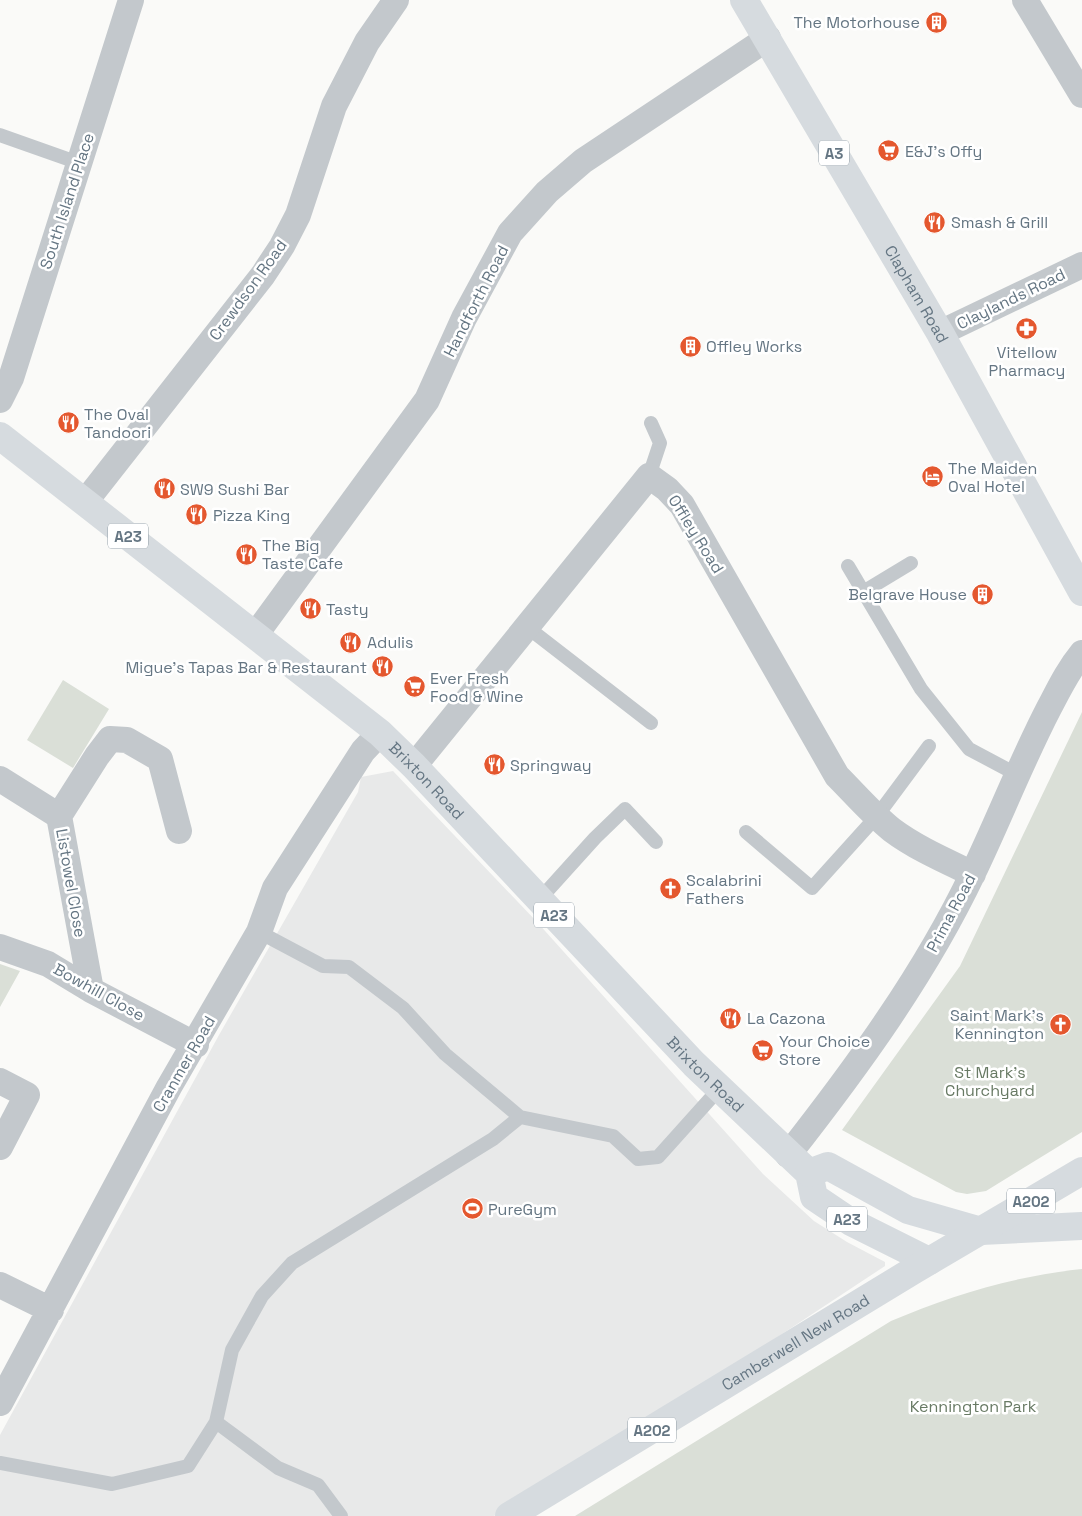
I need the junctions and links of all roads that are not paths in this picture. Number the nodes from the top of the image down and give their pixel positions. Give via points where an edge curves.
1 (131, 0) edge
2 (744, 0) edge
3 (1025, 0) edge
4 (393, 1) edge
5 (768, 38) junction
6 (1082, 96) edge
7 (0, 135) edge
8 (79, 163) junction
9 (1082, 265) edge
10 (940, 333) junction
11 (0, 400) edge
12 (651, 423) dead end
13 (0, 436) edge
14 (649, 476) junction
15 (85, 502) junction
16 (911, 563) dead end
17 (848, 566) dead end
18 (863, 592) junction
19 (1082, 592) edge
20 (527, 627) junction
21 (256, 634) junction
22 (1082, 653) edge
23 (651, 723) dead end
24 (380, 733) junction
25 (929, 746) dead end
26 (414, 766) junction
27 (1018, 775) junction
28 (0, 779) edge
29 (59, 816) junction
30 (877, 816) junction
31 (179, 830) dead end
32 (746, 832) dead end
33 (656, 842) dead end
34 (973, 874) junction
35 (539, 900) junction
36 (259, 932) junction
37 (0, 947) edge
38 (91, 990) junction
39 (196, 1045) junction
40 (0, 1081) edge
41 (719, 1090) junction
42 (520, 1117) junction
43 (0, 1147) edge
44 (788, 1155) junction
45 (1082, 1171) edge
46 (809, 1173) junction
47 (1082, 1226) edge
48 (981, 1231) junction
49 (929, 1261) junction
50 (0, 1285) edge
51 (51, 1310) junction
52 (0, 1403) edge
53 (216, 1422) junction
54 (0, 1463) edge
55 (341, 1516) edge
56 (509, 1516) edge

1 - 8 street, South Island Place
2 - 5 highway, Clapham Road / A3
3 - 6 street
4 - 15 street, Crewdson Road via 367,42 334,106 298,215 282,246 263,275
5 - 10 highway, Clapham Road / A3
5 - 21 street, Handforth Road via 583,161 547,192 510,234 464,318 427,400
7 - 8 lane
8 - 11 street, South Island Place via 11,378
9 - 10 street, Claylands Road
10 - 19 highway, Clapham Road / A3
12 - 14 lane via 660,443
13 - 15 highway, Brixton Road / A23
14 - 20 street
14 - 30 street, Offley Road via 668,489 682,505 837,776
15 - 21 highway, Brixton Road / A23
16 - 18 lane
17 - 18 lane
18 - 27 lane via 921,690 969,749
20 - 23 lane
20 - 26 street
21 - 24 highway, Brixton Road / A23
22 - 27 street, Prima Road via 1072,665
24 - 26 highway, Brixton Road / A23
24 - 36 street, Cranmer Road via 363,751 275,888
25 - 30 lane
26 - 35 highway, Brixton Road / A23
27 - 34 street, Prima Road
28 - 29 street
29 - 31 street, Listowel Close via 110,739 126,740 160,759
29 - 38 street, Listowel Close
30 - 32 lane via 812,888
30 - 34 street, Offley Road via 925,850
33 - 35 lane via 625,809
34 - 44 street, Prima Road via 940,939 916,977
35 - 41 highway, Brixton Road / A23
36 - 39 street, Cranmer Road
36 - 42 lane via 323,966 349,967 403,1008 445,1054
37 - 38 street, Bowhill Close via 48,964
38 - 39 street, Bowhill Close
39 - 51 street, Cranmer Road via 169,1087
40 - 43 street via 26,1095
41 - 42 lane via 658,1156 638,1159 612,1136
41 - 44 highway, Brixton Road / A23
42 - 53 lane via 493,1139 292,1263 262,1296 232,1350
44 - 46 highway, Brixton Road / A23
45 - 48 highway, Camberwell New Road / A202
46 - 48 highway, A23 via 828,1166 908,1210
46 - 49 highway, A23 via 814,1197 871,1233
47 - 48 highway, A23
48 - 49 highway, Camberwell New Road / A202
49 - 56 highway, Camberwell New Road / A202
50 - 51 street
51 - 52 street, Cranmer Road
53 - 54 lane via 188,1466 112,1484
53 - 55 lane via 278,1468 318,1485

